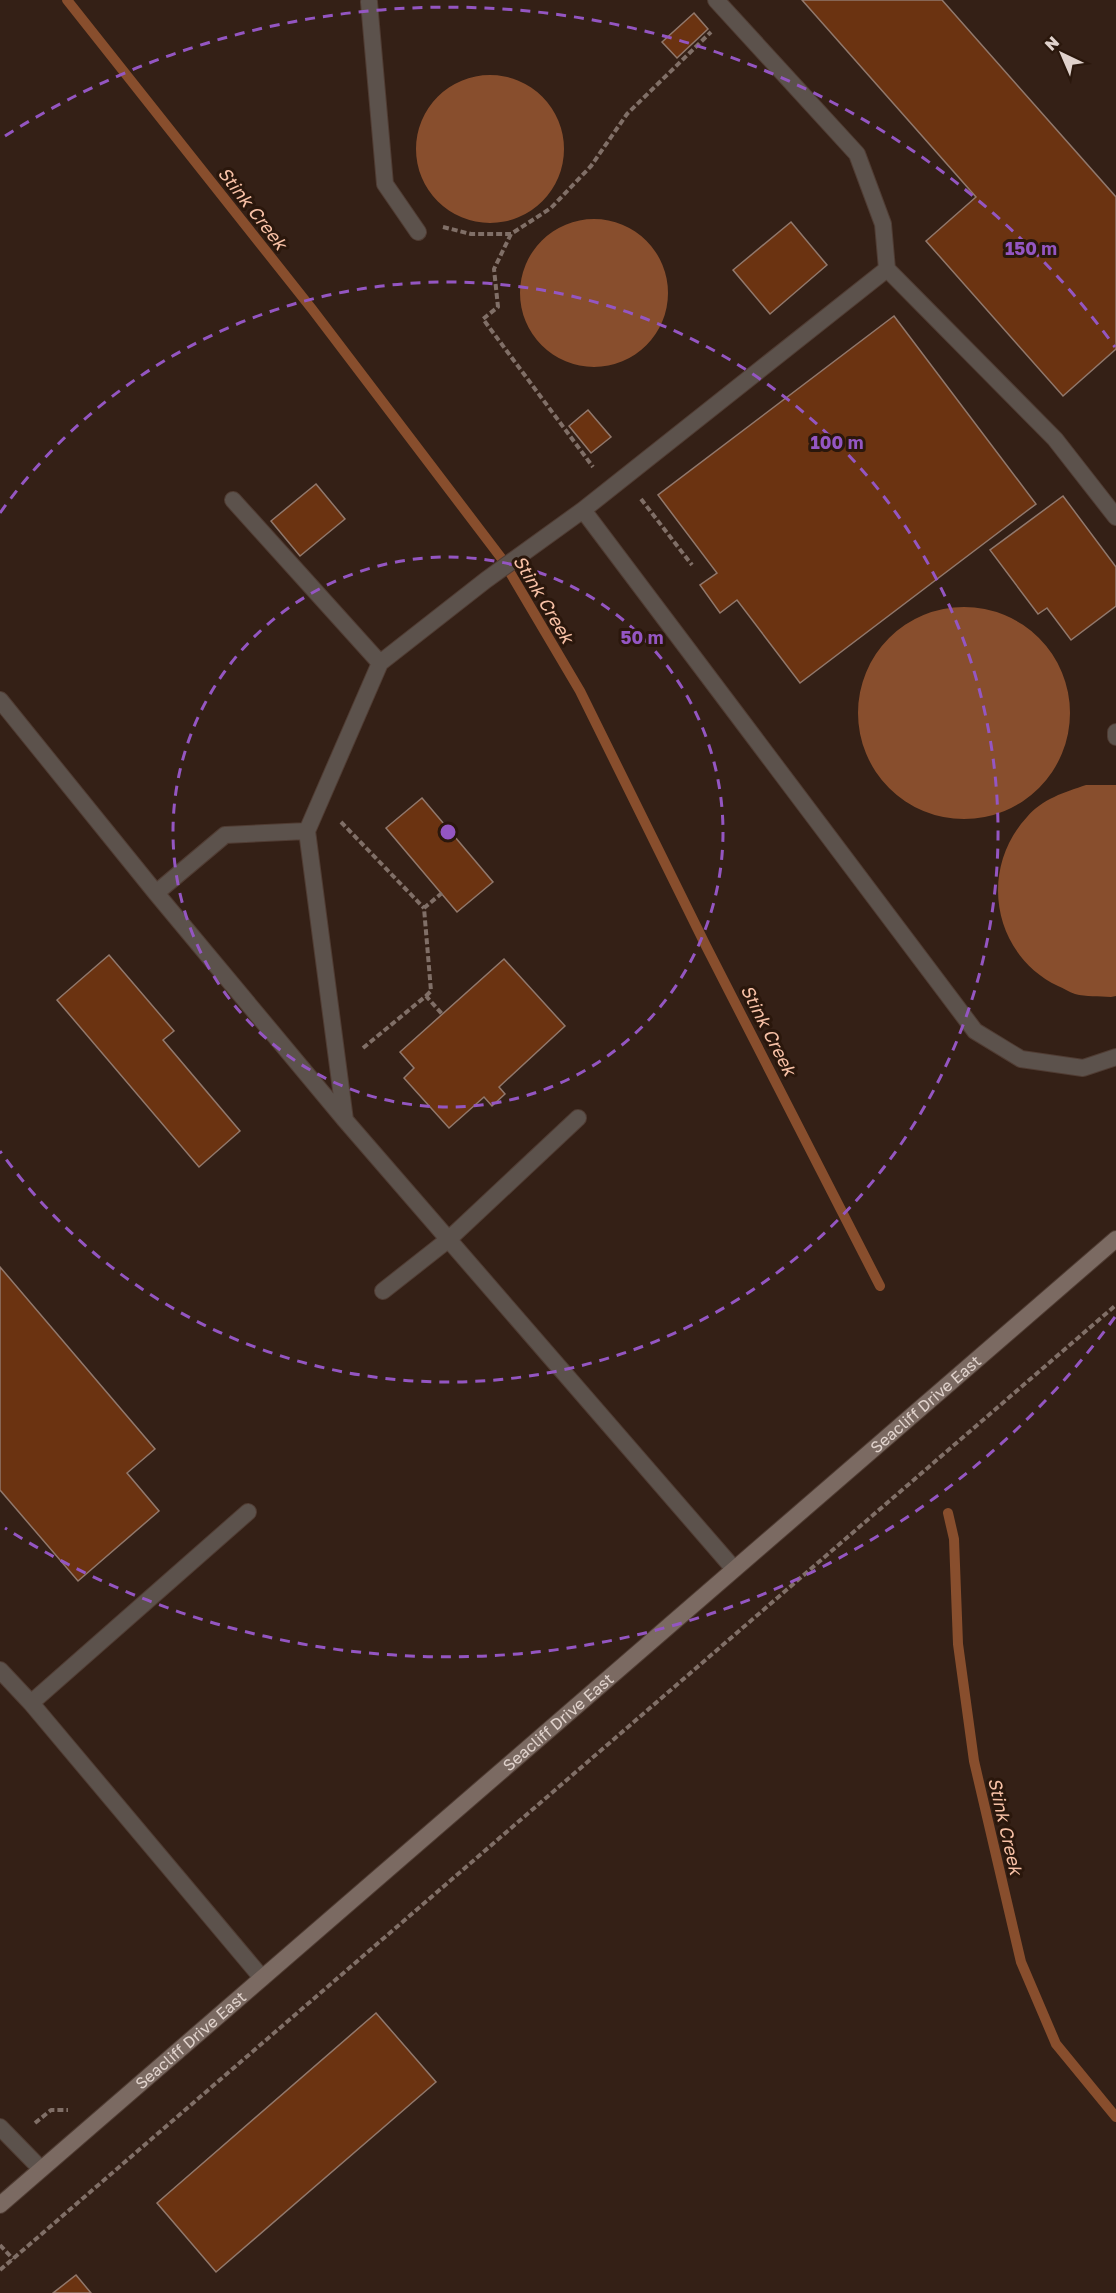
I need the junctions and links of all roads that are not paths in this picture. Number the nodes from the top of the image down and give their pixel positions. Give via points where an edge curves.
1 (716, 0) edge
2 (369, 1) edge
3 (413, 225) road end
4 (887, 269) junction
5 (233, 500) dead end
6 (583, 510) junction
7 (1116, 517) edge
8 (380, 663) junction
9 (0, 700) edge
10 (1116, 732) edge
11 (1116, 737) edge
12 (307, 831) junction
13 (156, 893) junction
14 (1116, 1058) edge
15 (578, 1118) dead end
16 (345, 1120) junction
17 (448, 1239) junction
18 (1116, 1239) edge
19 (383, 1291) dead end
20 (248, 1512) dead end
21 (734, 1569) junction
22 (0, 1670) edge
23 (31, 1703) junction
24 (262, 1978) junction
25 (0, 2127) edge
26 (42, 2169) junction
27 (0, 2205) edge

1 - 4 lane via 857,154 883,224
2 - 3 lane via 385,184
4 - 6 lane
4 - 7 lane via 1055,439
5 - 8 lane
6 - 8 lane
6 - 14 lane via 975,1031 1021,1059 1083,1068
8 - 12 lane
9 - 13 lane
10 - 11 lane
12 - 13 lane via 225,835
12 - 16 lane
13 - 16 lane
15 - 17 lane
16 - 17 lane
17 - 19 lane
17 - 21 lane
18 - 21 main road, Seacliff Drive East
20 - 23 lane
21 - 24 main road, Seacliff Drive East
22 - 23 lane
23 - 24 lane
24 - 26 main road, Seacliff Drive East
25 - 26 lane
26 - 27 main road, Seacliff Drive East

